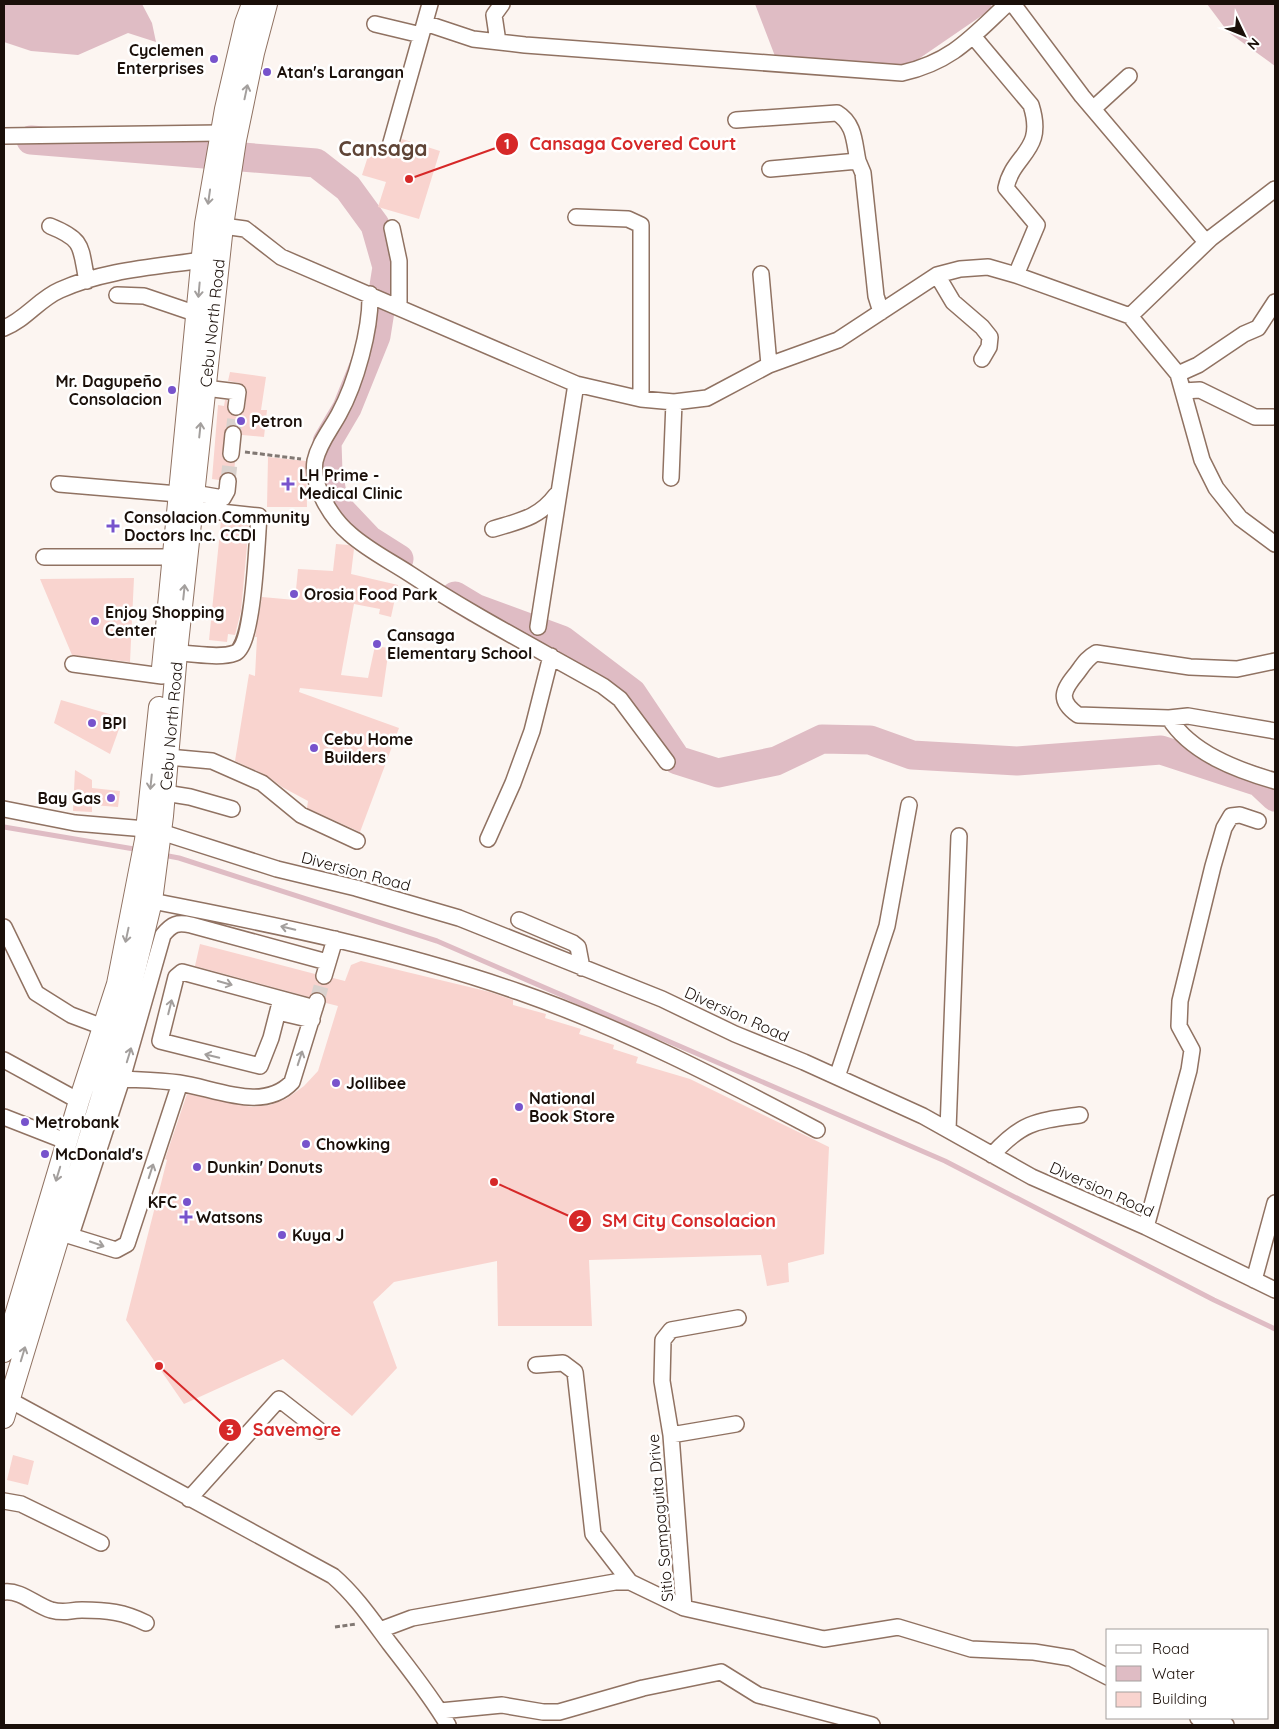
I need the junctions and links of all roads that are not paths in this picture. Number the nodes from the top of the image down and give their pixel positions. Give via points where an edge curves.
1 (252, 4) edge
2 (268, 4) edge
3 (430, 4) edge
4 (502, 4) edge
5 (1012, 4) edge
6 (375, 24) dead end
7 (423, 29) junction
8 (973, 36) junction
9 (498, 42) junction
10 (1129, 76) dead end
11 (1094, 108) junction
12 (736, 120) dead end
13 (4, 136) edge
14 (225, 137) junction
15 (390, 146) dead end
16 (858, 161) junction
17 (770, 169) dead end
18 (222, 171) junction
19 (1275, 189) edge
20 (576, 217) dead end
21 (50, 226) dead end
22 (223, 226) junction
23 (392, 228) dead end
24 (1206, 242) junction
25 (202, 260) junction
26 (762, 274) dead end
27 (937, 275) junction
28 (1016, 275) junction
29 (87, 281) junction
30 (118, 294) dead end
31 (373, 295) junction
32 (1275, 302) edge
33 (395, 304) junction
34 (881, 312) junction
35 (197, 314) junction
36 (1130, 316) junction
37 (4, 328) edge
38 (982, 359) dead end
39 (769, 365) junction
40 (1178, 374) junction
41 (576, 384) junction
42 (204, 388) junction
43 (1183, 391) junction
44 (641, 399) junction
45 (674, 402) junction
46 (236, 407) tunnel mouth
47 (1273, 417) dead end
48 (233, 434) tunnel mouth
49 (231, 452) tunnel mouth
50 (671, 478) dead end
51 (228, 481) tunnel mouth
52 (59, 484) dead end
53 (557, 494) junction
54 (188, 498) junction
55 (493, 529) dead end
56 (1275, 544) edge
57 (44, 557) dead end
58 (171, 558) junction
59 (538, 627) dead end
60 (177, 652) junction
61 (551, 656) junction
62 (1275, 661) edge
63 (73, 664) dead end
64 (162, 676) junction
65 (1169, 718) junction
66 (1275, 731) edge
67 (168, 757) junction
68 (667, 762) dead end
69 (1275, 782) edge
70 (165, 793) junction
71 (909, 805) dead end
72 (4, 809) edge
73 (232, 809) dead end
74 (1258, 821) dead end
75 (153, 836) junction
76 (959, 836) dead end
77 (488, 839) dead end
78 (357, 841) dead end
79 (148, 872) junction
80 (152, 902) junction
81 (519, 920) dead end
82 (4, 927) edge
83 (335, 939) junction
84 (582, 968) junction
85 (279, 1006) junction
86 (103, 1027) junction
87 (4, 1060) edge
88 (837, 1077) junction
89 (122, 1079) junction
90 (180, 1083) junction
91 (79, 1102) junction
92 (1080, 1114) dead end
93 (4, 1117) edge
94 (817, 1130) dead end
95 (948, 1130) junction
96 (68, 1142) junction
97 (992, 1154) junction
98 (1275, 1203) edge
99 (1146, 1227) junction
100 (58, 1231) junction
101 (1254, 1280) junction
102 (1275, 1290) edge
103 (738, 1318) dead end
104 (4, 1352) edge
105 (536, 1365) dead end
106 (10, 1377) edge
107 (6, 1405) edge
108 (736, 1424) dead end
109 (320, 1431) dead end
110 (671, 1434) junction
111 (189, 1499) junction
112 (4, 1501) edge
113 (101, 1543) dead end
114 (630, 1582) junction
115 (4, 1592) edge
116 (684, 1608) junction
117 (146, 1623) dead end
118 (380, 1630) junction
119 (1106, 1676) edge
120 (440, 1711) junction
121 (1202, 1719) edge
122 (448, 1725) edge
123 (872, 1725) edge
124 (1226, 1725) edge

1 - 14 main road, Cebu North Road via 245,23
14 -> 2 main road, Cebu North Road
3 - 7 street
4 - 9 street via 494,15
5 - 8 street via 1006,5
5 - 11 street
6 - 7 street
7 - 9 street
7 - 15 street
8 - 9 street via 949,56 926,67 902,73
8 - 28 street via 1031,105 1035,116 1036,131 1031,146 1008,178 1006,188 1037,225
10 - 11 street
11 - 24 street
12 - 16 street via 837,114 847,119
13 - 14 street
14 - 18 main road, Cebu North Road
16 - 17 street
16 - 34 street via 876,296
18 - 22 main road, Cebu North Road
18 -> 25 main road, Cebu North Road
19 - 24 street
20 - 44 street via 628,219 641,225
21 - 29 street via 72,234 78,241
22 - 31 street via 245,229 281,257
22 - 42 main road, Cebu North Road
23 - 33 street via 399,260
24 - 36 street
25 - 29 street via 105,275
25 -> 35 main road, Cebu North Road
26 - 39 street
27 - 28 street via 988,267
27 - 34 street
27 - 38 street via 953,302 990,337
28 - 36 street
29 - 37 street via 59,290 13,325
30 - 35 street via 144,296
31 - 33 street
31 - 61 street via 371,314 346,399 320,445 316,461 318,487 335,518 350,534 442,596
32 - 40 street via 1258,328
33 - 41 street
34 - 39 street via 838,340
35 - 54 main road, Cebu North Road via 188,384
36 - 40 street
39 - 45 street via 707,398
40 - 43 street
41 - 44 street
41 - 53 street
42 - 46 street via 238,392
54 -> 42 main road, Cebu North Road
43 - 47 street via 1200,390 1255,417
43 - 56 street via 1202,460 1216,488 1240,518
44 - 45 street
45 - 50 street
48 - 49 street
51 - 54 street via 223,498
52 - 54 street
53 - 55 street via 537,514
53 - 59 street
54 - 58 main road, Cebu North Road
60 -> 54 main road, Cebu North Road
54 - 60 street via 259,516 246,640 234,653
57 - 58 street
58 - 64 main road, Cebu North Road
60 - 67 main road, Cebu North Road
61 - 68 street via 620,699
61 - 77 street via 532,731
62 - 65 street via 1237,669 1190,667 1096,653 1088,658 1066,686 1064,697 1067,706 1078,715
63 - 64 street
64 -> 75 main road, Cebu North Road
65 - 66 street via 1188,716
65 - 69 street via 1179,734 1208,752 1240,770
67 - 70 main road, Cebu North Road
67 - 78 street via 212,761 262,783 301,815
70 - 73 street
70 - 75 main road, Cebu North Road
71 - 88 street via 887,926
72 - 75 street, Diversion Road
74 - 99 street via 1240,815 1231,816 1224,828 1213,866 1180,1001 1179,1026 1192,1050 1189,1070
75 - 79 main road, Cebu North Road
75 - 84 street, Diversion Road via 459,918
76 - 95 street
79 - 80 main road, Cebu North Road
79 -> 86 main road, Cebu North Road
83 -> 80 street
80 - 100 main road, Cebu North Road via 116,1049
81 - 84 street via 573,943 578,947
82 - 86 street via 36,994 72,1015
89 -> 83 street via 163,935 172,925 191,925 325,969
83 - 94 street via 387,950 521,992 732,1085
84 - 88 street, Diversion Road via 662,999
85 -> 85 street via 260,1066 162,1043 160,1038 178,973 202,974
90 -> 85 street via 221,1094 258,1097 274,1095 285,1089 292,1082 315,1009
86 - 91 main road, Cebu North Road
87 - 91 street
88 - 95 street, Diversion Road
89 - 90 street
89 - 100 street
100 -> 90 street via 116,1250 127,1244
91 - 96 main road, Cebu North Road
92 - 97 street via 1030,1123 1008,1137
93 - 96 street
95 - 97 street, Diversion Road
96 -> 100 main road, Cebu North Road
97 - 99 street, Diversion Road via 1032,1177
98 - 101 street
99 - 101 street, Diversion Road
100 - 104 main road, Cebu North Road
106 -> 100 main road, Cebu North Road
101 - 102 street, Diversion Road
103 - 110 street, Sitio Sampaguita Drive via 671,1330 664,1340 662,1381
105 - 114 street via 563,1363 576,1372 593,1534
106 - 107 main road, Cebu North Road
107 - 111 street
108 - 110 street
109 - 111 street via 279,1399
110 - 116 street, Sitio Sampaguita Drive
111 - 118 street via 334,1576
112 - 113 street via 22,1504
114 - 116 street
114 - 118 street via 412,1618
115 - 117 street via 14,1592 48,1609 66,1613 81,1610 121,1612
116 - 119 street, Sitio Sampaguita Drive via 824,1639 898,1627 971,1649 1034,1652 1071,1658
118 - 120 street
120 - 122 street
120 - 123 street via 502,1705 559,1712 643,1688 721,1672 758,1695
121 - 124 street

